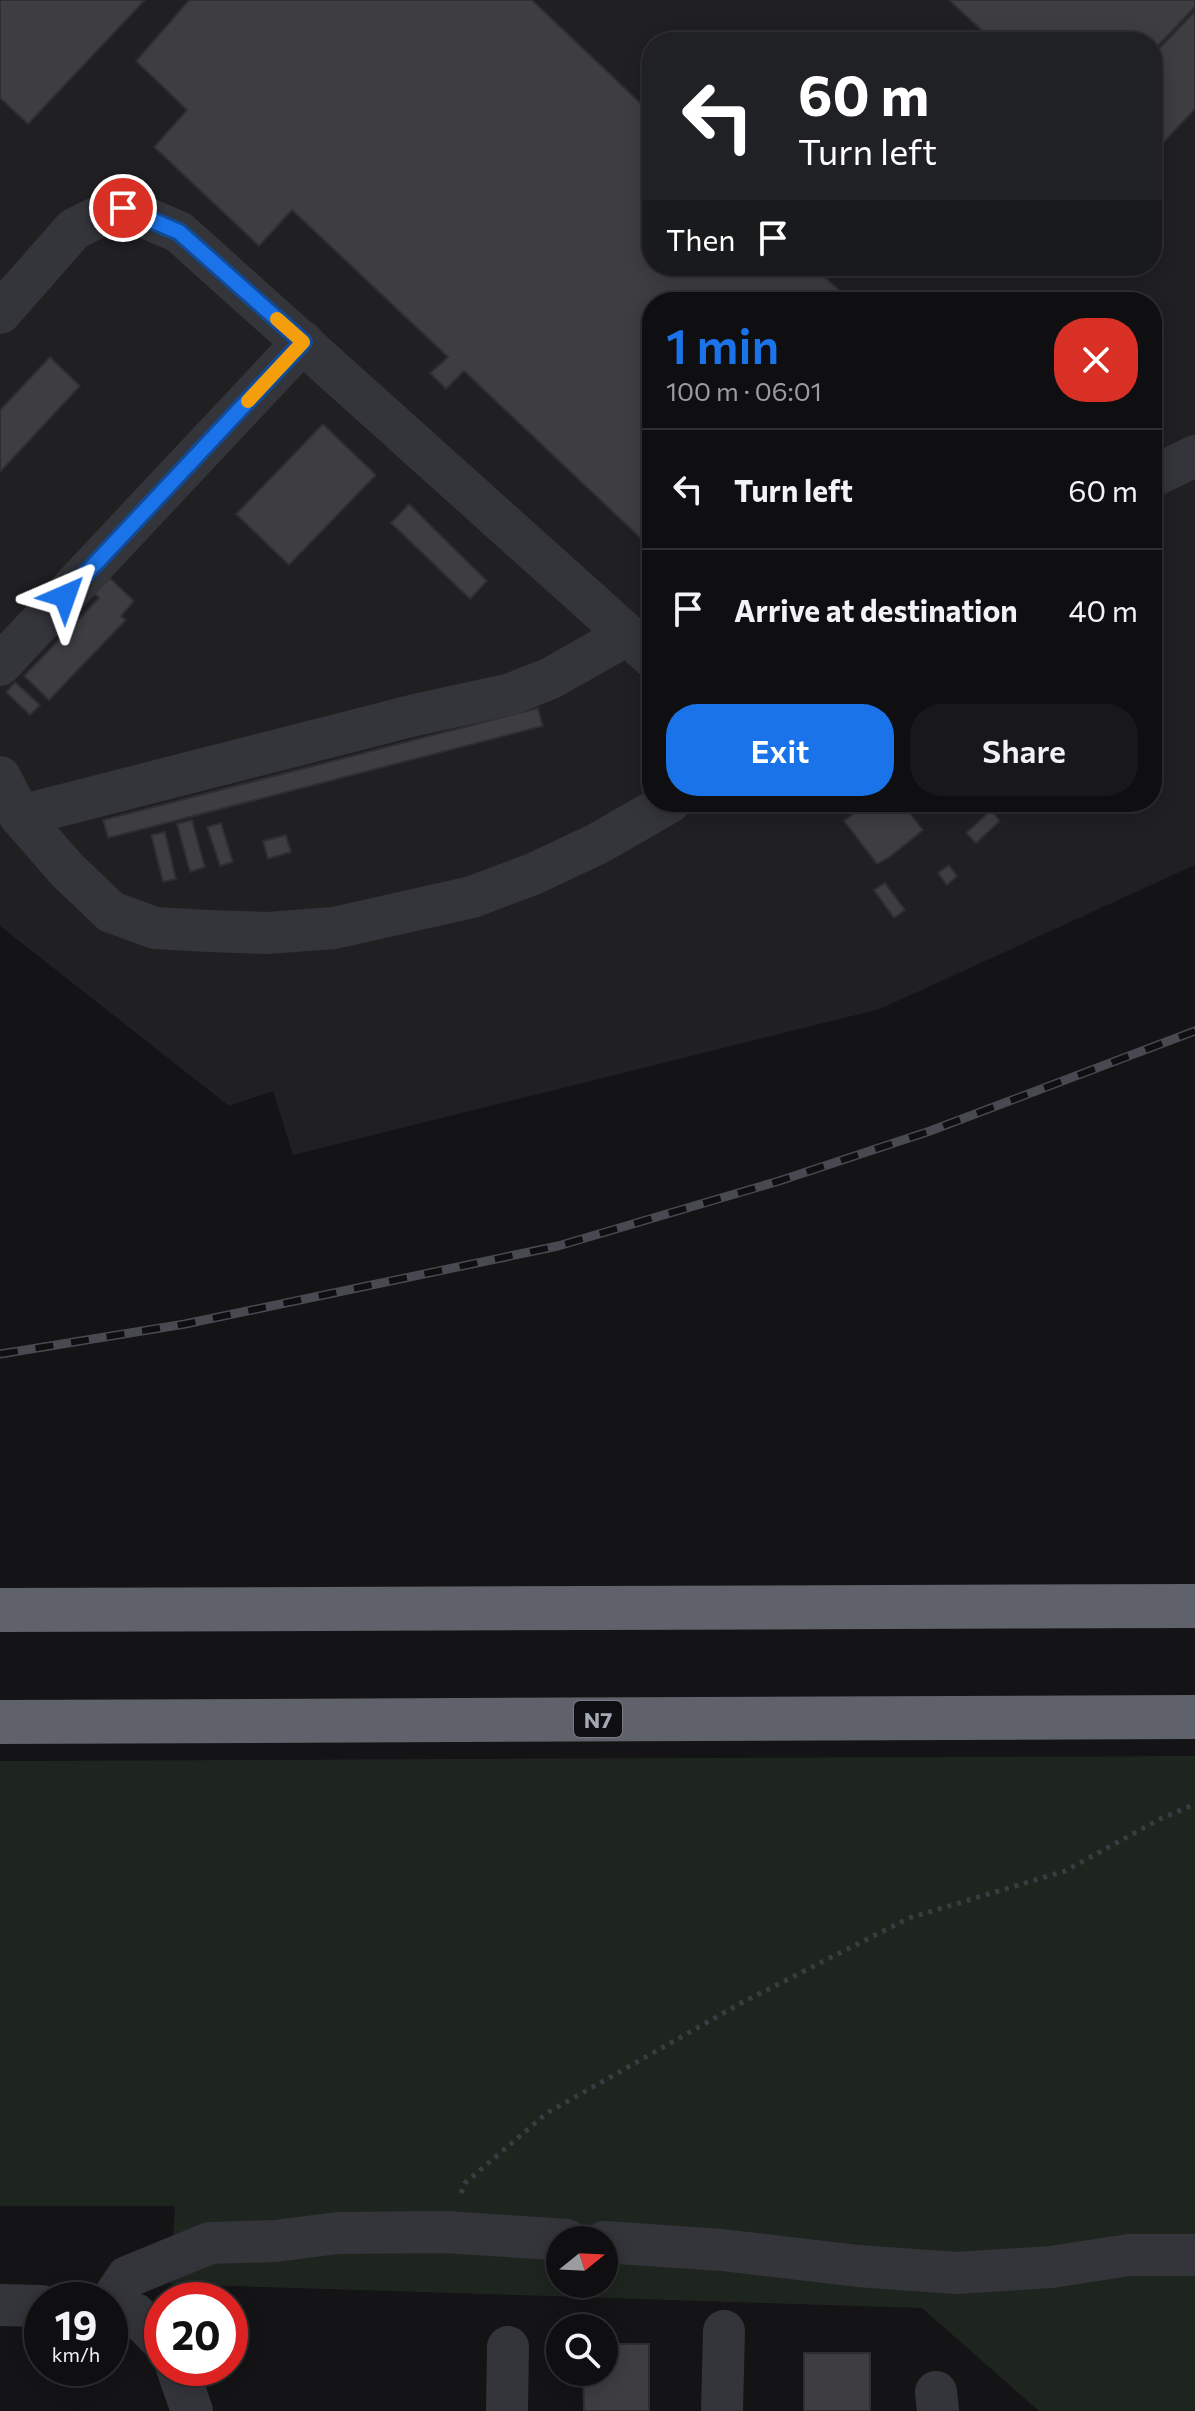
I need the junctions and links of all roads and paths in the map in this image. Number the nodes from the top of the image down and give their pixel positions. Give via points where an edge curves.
1 (0, 313) edge
2 (303, 342) junction
3 (1195, 456) edge
4 (1162, 472) edge
5 (640, 646) edge
6 (0, 665) edge
7 (0, 777) edge
8 (653, 812) edge
9 (20, 816) junction
10 (1195, 1606) edge
11 (0, 1610) edge
12 (1195, 1717) edge
13 (0, 1722) edge
14 (1195, 1804) edge
15 (446, 2232) junction
16 (546, 2239) edge
17 (618, 2243) edge
18 (1195, 2255) edge
19 (124, 2282) edge
20 (0, 2305) edge
21 (24, 2306) edge
22 (128, 2312) edge
23 (144, 2324) edge
24 (724, 2331) dead end
25 (508, 2347) dead end
26 (182, 2386) edge
27 (192, 2411) edge
28 (507, 2411) edge
29 (722, 2411) edge

1 - 2 street via 74,229 123,208 179,232
2 - 5 street
2 - 6 street
3 - 4 street
5 - 9 street via 511,694
7 - 9 street
8 - 9 street via 597,844 472,897 334,928 267,933 155,928 111,912
10 - 11 highway
12 - 13 highway, N7
14 - 15 path via 1065,1871 909,1918 741,2003 547,2113 465,2183
15 - 16 street
15 - 19 street via 338,2233 210,2243
17 - 18 street via 956,2273 1129,2255
20 - 21 street
22 - 23 street
24 - 29 street
25 - 28 street
26 - 27 street

